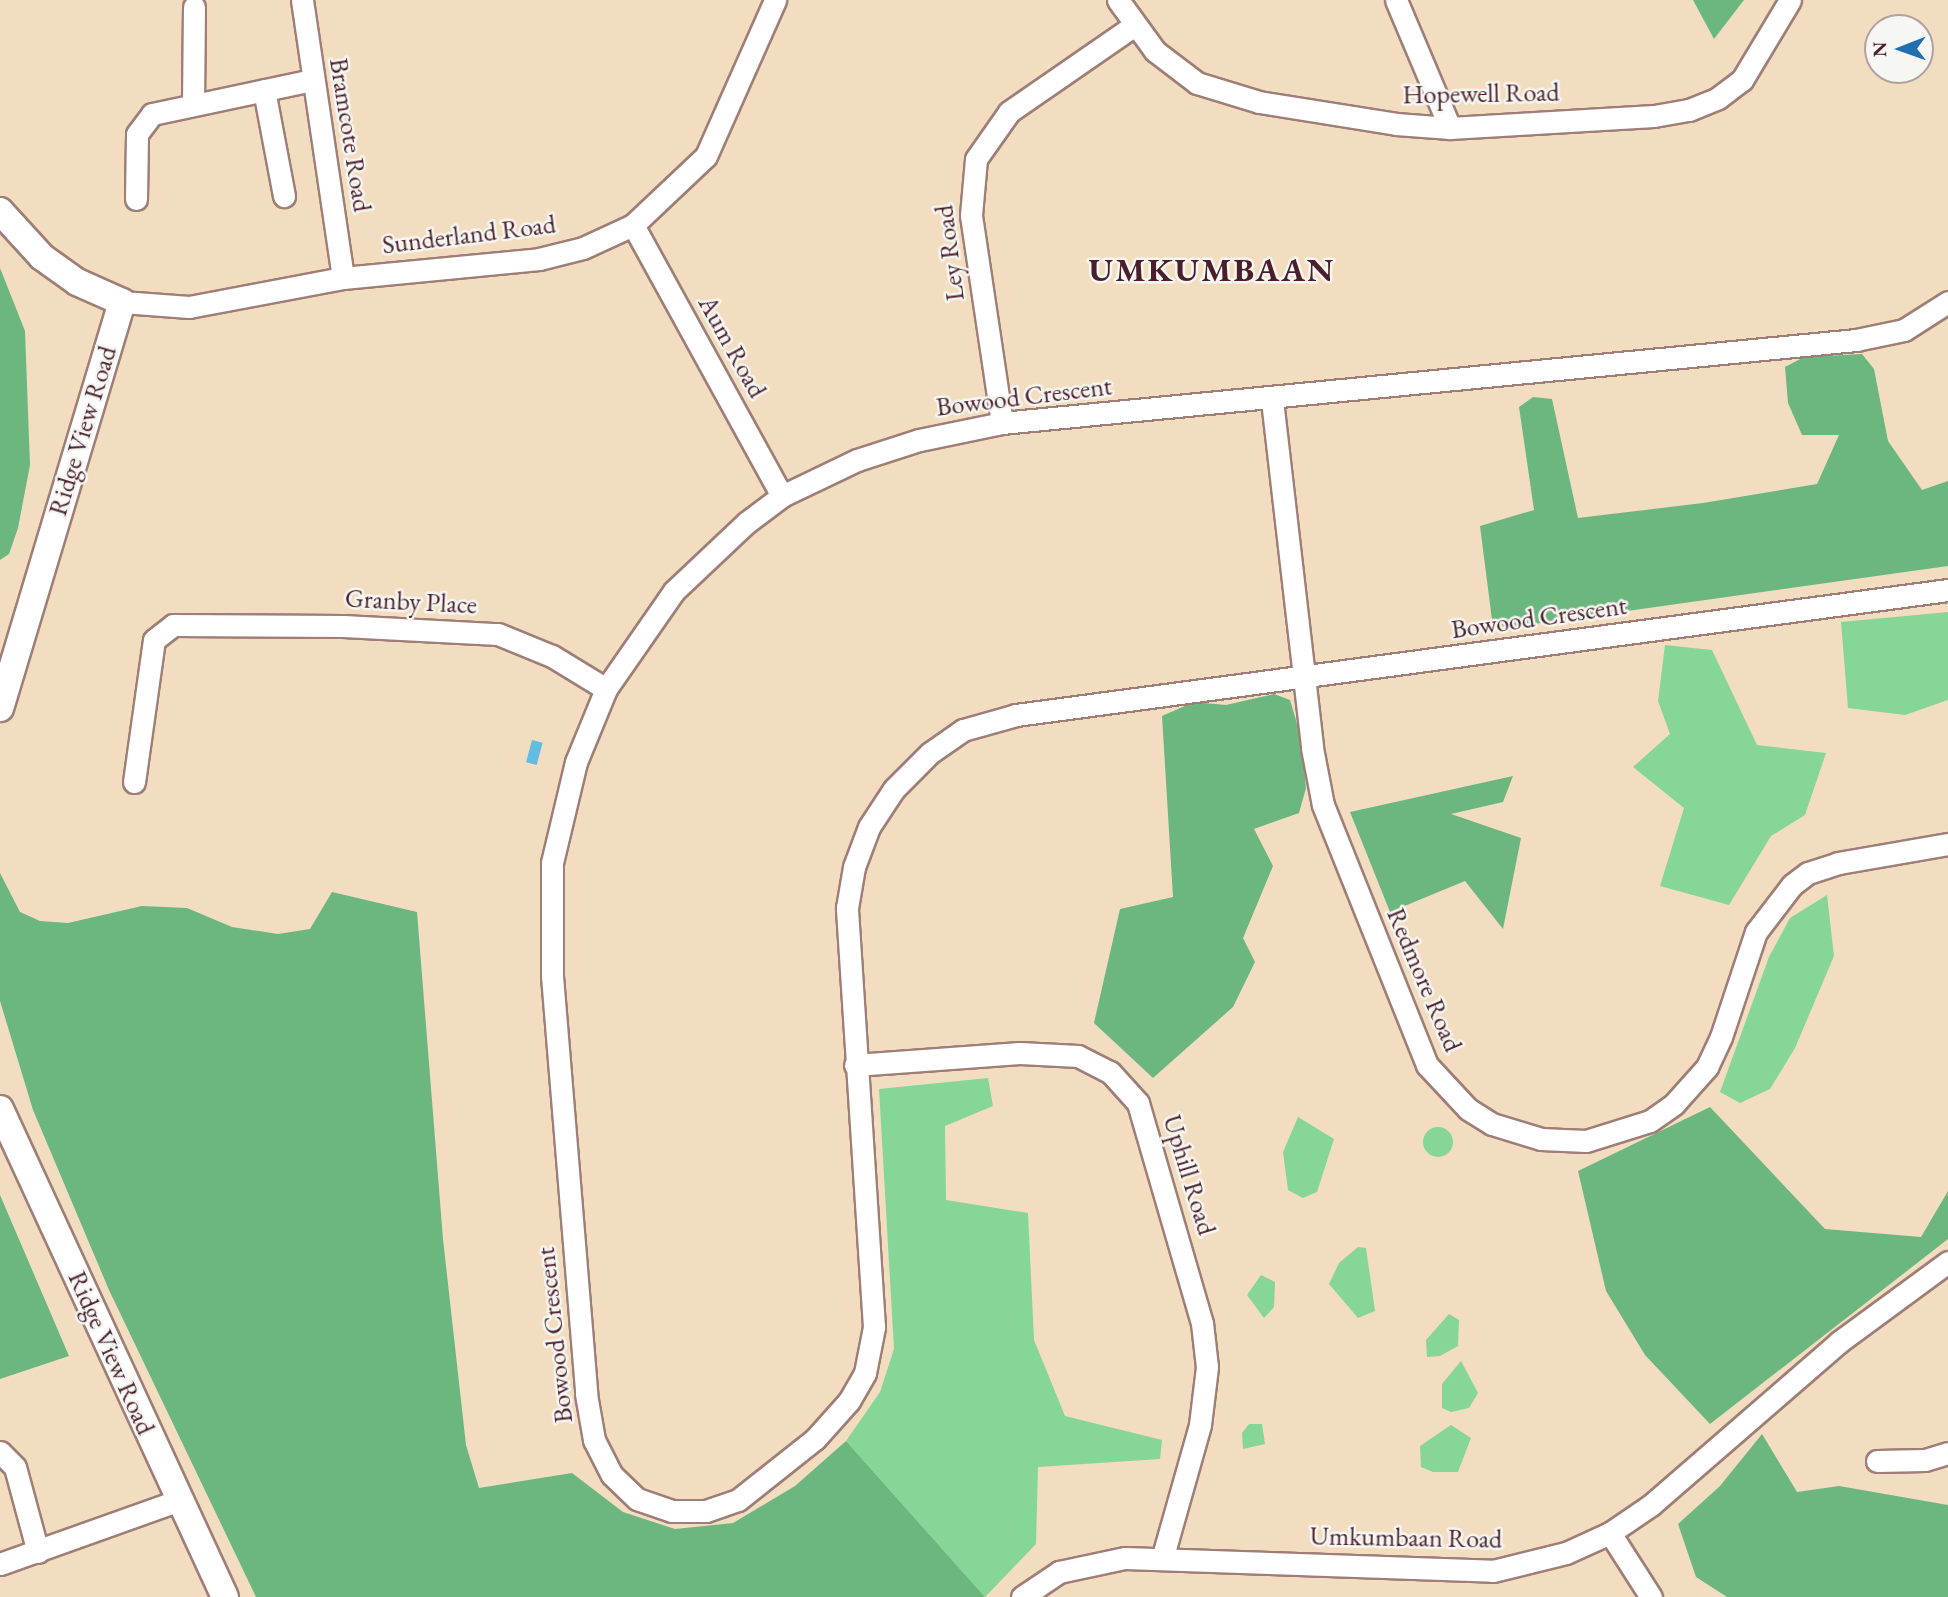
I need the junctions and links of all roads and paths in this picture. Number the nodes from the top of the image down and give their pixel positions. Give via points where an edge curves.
1 (302, 0) edge
2 (775, 0) edge
3 (1118, 0) edge
4 (1396, 0) edge
5 (1790, 0) edge
6 (194, 7) dead end
7 (1133, 26) junction
8 (312, 80) junction
9 (264, 90) junction
10 (193, 103) junction
11 (1450, 128) junction
12 (284, 196) dead end
13 (135, 199) dead end
14 (0, 211) edge
15 (633, 225) junction
16 (343, 278) junction
17 (122, 302) junction
18 (1948, 302) edge
19 (1272, 400) junction
20 (1002, 423) junction
21 (782, 496) junction
22 (1948, 590) edge
23 (1307, 678) junction
24 (606, 688) junction
25 (0, 708) edge
26 (134, 782) dead end
27 (1948, 844) edge
28 (855, 1065) junction
29 (0, 1108) edge
30 (1948, 1262) edge
31 (0, 1452) edge
32 (1948, 1453) edge
33 (1877, 1461) dead end
34 (180, 1500) junction
35 (1610, 1533) junction
36 (38, 1552) junction
37 (1163, 1556) junction
38 (0, 1564) edge
39 (225, 1597) edge
40 (1022, 1597) edge
41 (1651, 1597) edge

1 - 8 street, Bramcote Road
2 - 15 street, Sunderland Road via 706,156
3 - 7 street, Hopewell Road
4 - 11 street
5 - 11 street, Hopewell Road via 1742,80 1718,98 1689,110
6 - 10 street
7 - 11 street, Hopewell Road via 1180,71 1227,93 1396,124
7 - 20 street, Ley Road via 1009,112 976,159 971,215
8 - 9 street
8 - 16 street, Bramcote Road
9 - 10 street
9 - 12 street
10 - 13 street via 163,109 142,123 137,134
14 - 17 street via 43,257 77,282
15 - 16 street, Sunderland Road via 583,248 539,259
15 - 21 street, Aum Road
16 - 17 street, Sunderland Road via 189,307
17 - 25 street, Ridge View Road
18 - 19 street, Bowood Crescent via 1932,316 1887,336
19 - 20 street, Bowood Crescent
19 - 23 street, Redmore Road
20 - 21 street, Bowood Crescent via 890,448
21 - 24 street, Bowood Crescent via 674,591
22 - 23 street, Bowood Crescent
23 - 27 street, Redmore Road via 1323,805 1427,1065 1468,1109 1492,1124 1541,1139 1608,1137 1650,1121 1674,1104 1707,1067 1756,932 1772,906 1808,873 1838,863
23 - 28 street, Bowood Crescent via 1016,715 963,730 930,752 894,789 869,827 854,867 847,920
24 - 26 street, Granby Place via 552,656 498,634 173,625 154,640
24 - 28 street, Bowood Crescent via 576,762 560,820 549,907 593,1440 611,1475 637,1499 672,1511 706,1511 738,1500 815,1439 849,1401 865,1373 874,1327
28 - 37 street, Uphill Road via 1020,1053 1078,1056 1110,1072 1138,1103 1202,1323 1208,1367 1200,1425
29 - 34 street, Ridge View Road
30 - 35 street, Umkumbaan Road via 1839,1342 1686,1476
31 - 36 street via 15,1467
32 - 33 street via 1925,1460
34 - 36 street
34 - 39 street, Ridge View Road
35 - 37 street, Umkumbaan Road via 1566,1553 1493,1572
35 - 41 street
36 - 38 street
37 - 40 street, Umkumbaan Road via 1125,1558 1059,1572

